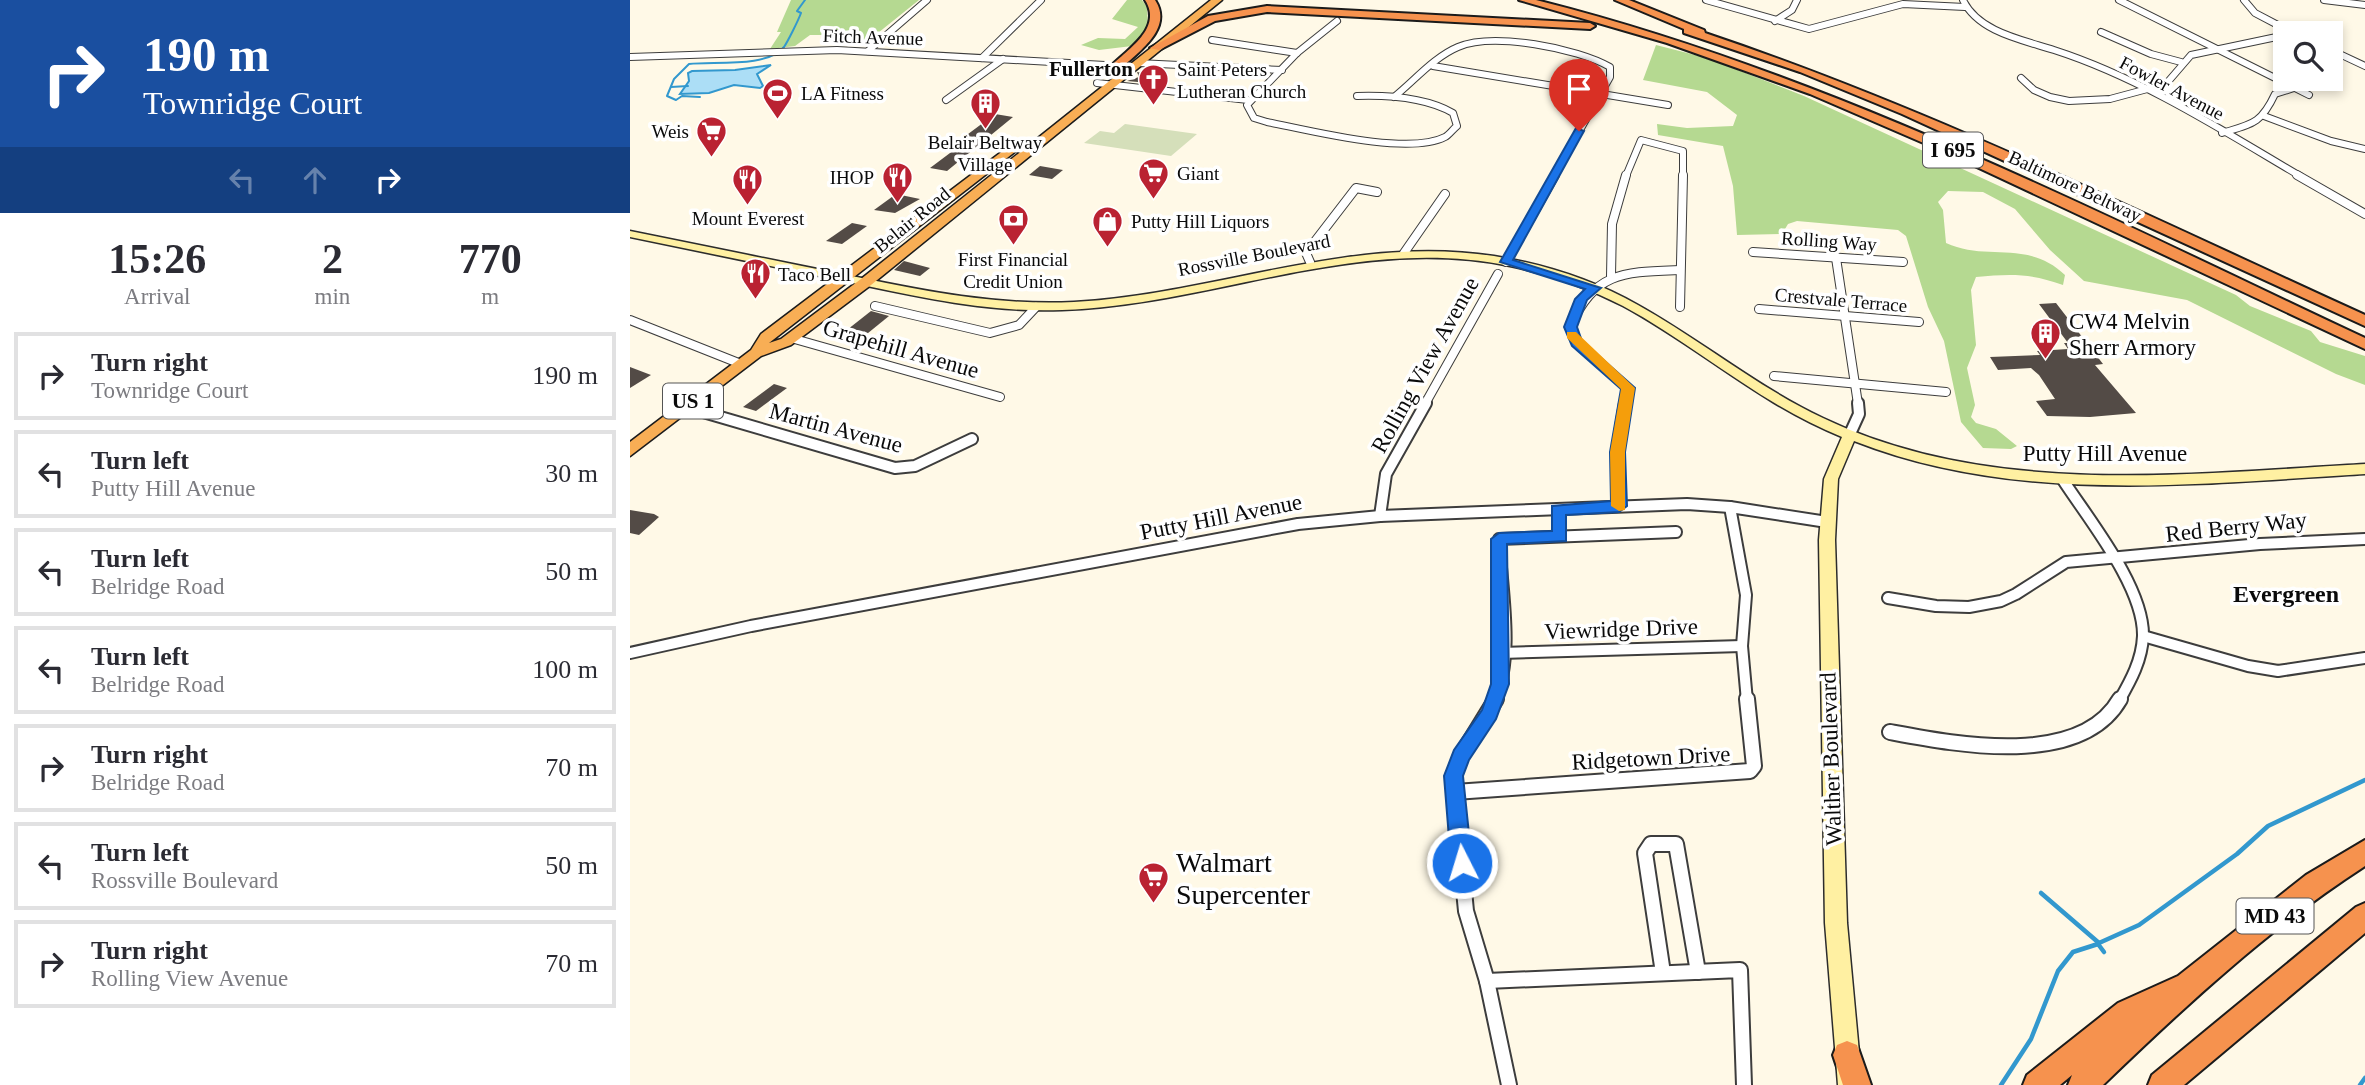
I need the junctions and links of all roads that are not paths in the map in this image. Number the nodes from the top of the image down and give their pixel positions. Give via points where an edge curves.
1 (927, 0) edge
2 (1041, 0) edge
3 (1150, 0) edge
4 (1207, 0) edge
5 (1217, 0) edge
6 (1253, 0) edge
7 (1524, 0) edge
8 (1574, 0) edge
9 (1620, 0) edge
10 (1706, 0) edge
11 (1797, 0) edge
12 (2119, 0) edge
13 (2244, 0) edge
14 (2324, 0) edge
15 (2344, 1) edge
16 (1356, 2) dead end
17 (1964, 3) edge
18 (2365, 5) edge
19 (1337, 21) dead end
20 (1775, 21) junction
21 (2273, 23) edge
22 (2101, 32) dead end
23 (2273, 38) edge
24 (1212, 40) dead end
25 (1727, 43) junction
26 (1155, 48) junction
27 (2216, 49) junction
28 (868, 51) junction
29 (1297, 53) junction
30 (2343, 56) edge
31 (630, 57) edge
32 (982, 58) junction
33 (1003, 59) junction
34 (2181, 62) junction
35 (1138, 63) junction
36 (1433, 66) junction
37 (2365, 66) edge
38 (1114, 69) junction
39 (1282, 70) junction
40 (2021, 78) dead end
41 (2273, 78) edge
42 (1097, 83) junction
43 (1111, 84) junction
44 (2146, 90) junction
45 (2284, 91) edge
46 (2300, 91) edge
47 (1598, 95) junction
48 (2309, 95) dead end
49 (1357, 96) dead end
50 (1394, 97) junction
51 (1832, 97) junction
52 (946, 100) dead end
53 (1248, 100) junction
54 (1668, 105) dead end
55 (2264, 116) junction
56 (2222, 133) junction
57 (2365, 149) edge
58 (1377, 192) dead end
59 (1445, 194) dead end
60 (2365, 214) edge
61 (630, 234) edge
62 (1753, 252) dead end
63 (1404, 253) junction
64 (1836, 258) junction
65 (1310, 262) junction
66 (1506, 262) junction
67 (1903, 262) dead end
68 (1680, 270) junction
69 (1498, 274) dead end
70 (1611, 276) junction
71 (845, 278) junction
72 (866, 282) junction
73 (1594, 288) junction
74 (875, 306) dead end
75 (1036, 307) junction
76 (1680, 307) dead end
77 (1759, 309) dead end
78 (1846, 316) junction
79 (630, 320) edge
80 (2365, 321) edge
81 (1919, 322) dead end
82 (791, 338) junction
83 (2365, 344) edge
84 (756, 353) junction
85 (741, 364) junction
86 (1774, 376) dead end
87 (1857, 384) junction
88 (1946, 392) dead end
89 (1000, 397) dead end
90 (686, 407) junction
91 (1849, 436) junction
92 (972, 439) dead end
93 (630, 450) edge
94 (2365, 469) edge
95 (2063, 480) junction
96 (1619, 506) junction
97 (1730, 507) junction
98 (1557, 510) junction
99 (1380, 516) junction
100 (1827, 522) junction
101 (1676, 532) dead end
102 (1561, 536) junction
103 (2365, 539) edge
104 (2110, 558) junction
105 (1888, 597) dead end
106 (2143, 636) junction
107 (1742, 646) junction
108 (630, 653) edge
109 (1501, 653) junction
110 (2365, 658) edge
111 (1890, 732) dead end
112 (1455, 792) junction
113 (2365, 852) edge
114 (2365, 916) edge
115 (1698, 972) junction
116 (1663, 974) junction
117 (1487, 981) junction
118 (2189, 984) junction
119 (1847, 1055) junction
120 (1509, 1085) edge
121 (1744, 1085) edge
122 (1850, 1085) edge
123 (1857, 1085) edge
124 (2037, 1085) edge
125 (2081, 1085) edge
126 (2162, 1085) edge

1 - 28 street
2 - 32 street
3 - 38 highway via 1157,11 1154,27
4 - 38 highway, Belair Road / US 1
5 - 26 highway, Belair Road / US 1
6 - 16 highway via 1324,7
7 - 51 highway, Baltimore Beltway / I 695 via 1681,43
8 - 25 highway, Baltimore Beltway / I 695
9 - 25 highway
10 - 20 street
11 - 20 street
12 - 27 street
13 - 21 street
14 - 15 street
15 - 18 street
17 - 20 street via 1903,4 1811,29
17 - 44 street, Fowler Avenue via 1974,17 1991,27
19 - 29 street
22 - 34 street
23 - 27 street
24 - 29 street
25 - 80 highway, Baltimore Beltway / I 695 via 1906,111
26 - 35 highway, Belair Road / US 1
26 - 51 highway via 1201,23 1257,10 1549,22 1661,40
27 - 34 street
27 - 41 street
28 - 31 street, Fitch Avenue
28 - 32 street, Fitch Avenue
29 - 39 street
30 - 37 street
32 - 33 street, Fitch Avenue
33 - 38 street, Fitch Avenue
33 - 52 street
34 - 44 street via 2175,78
35 - 39 street
35 - 43 highway, Belair Road / US 1
36 - 47 street
36 - 47 street, Rolling View Avenue via 1460,46 1482,42 1574,54 1602,61 1612,69
36 - 50 street, Rolling View Avenue
38 - 42 highway, Belair Road / US 1
39 - 53 street
40 - 44 street via 2039,94 2068,102
42 - 43 street
42 - 71 highway, Belair Road / US 1
43 - 53 street
43 - 72 highway, Belair Road / US 1
44 - 56 street, Fowler Avenue
45 - 55 street via 2275,94
46 - 48 street
47 - 54 street
47 - 66 street, Rolling View Avenue
49 - 50 street
50 - 53 street via 1449,110 1457,118 1456,129 1439,141 1410,144 1260,120 1249,113
51 - 83 highway, Baltimore Beltway / I 695 via 1960,152
55 - 56 street via 2252,125
55 - 57 street
56 - 60 street, Fowler Avenue
58 - 65 street via 1356,188 1306,253
59 - 63 street
61 - 71 main road, Rossville Boulevard
62 - 64 street, Rolling Way
63 - 65 main road, Rossville Boulevard
63 - 66 main road, Rossville Boulevard
64 - 67 street, Rolling Way
64 - 78 street
65 - 75 main road, Rossville Boulevard via 1119,301
66 - 73 main road, Rossville Boulevard
68 - 70 street
68 - 70 street via 1683,151 1641,140 1622,182 1612,220 1606,254
68 - 76 street
69 - 99 street, Rolling View Avenue via 1386,474
70 - 73 street
71 - 72 main road, Rossville Boulevard
71 - 84 highway, Belair Road / US 1 via 766,337
72 - 75 main road, Rossville Boulevard via 961,302
72 - 82 highway, Belair Road / US 1
73 - 91 main road, Rossville Boulevard via 1632,306 1765,393
73 - 96 street via 1581,299 1570,327 1576,343 1628,388 1617,452
74 - 75 street via 990,333 1019,325
77 - 78 street, Crestvale Terrace
78 - 81 street, Crestvale Terrace
78 - 87 street
79 - 85 street
82 - 84 highway, Belair Road / US 1
82 - 89 street, Grapehill Avenue
84 - 85 highway, Belair Road / US 1
85 - 90 highway, Belair Road / US 1
86 - 87 street
87 - 88 street
87 - 91 street via 1859,414
90 - 92 street, Martin Avenue via 895,468 915,466
90 - 93 highway, Belair Road / US 1
91 - 95 main road, Putty Hill Avenue via 1956,466
91 - 100 main road, Walther Boulevard via 1831,479
94 - 95 main road, Putty Hill Avenue
95 - 104 street
96 - 97 street, Putty Hill Avenue
96 - 98 street, Putty Hill Avenue
97 - 100 street, Putty Hill Avenue
97 - 107 street, Ridgetown Drive via 1745,619
98 - 99 street, Putty Hill Avenue
98 - 102 street
99 - 108 street, Putty Hill Avenue via 1298,524 751,626
100 - 119 main road, Walther Boulevard via 1836,923
101 - 102 street
102 - 109 street via 1499,539
103 - 104 street, Red Berry Way
104 - 105 street, Red Berry Way via 2058,565 2019,592 1978,607 1928,606
104 - 106 street via 2134,601
106 - 110 street via 2278,671
106 - 111 street via 2138,663 2122,698 2102,718 2070,736 2036,745 1985,748
107 - 109 street, Viewridge Drive
107 - 112 street, Ridgetown Drive via 1754,766 1745,774
109 - 112 street via 1497,697 1455,768
112 - 117 street via 1466,911
113 - 118 highway, MD 43 via 2315,884
114 - 126 highway, MD 43
115 - 116 street
115 - 116 street via 1676,844 1651,844 1645,853
115 - 121 street via 1740,970
116 - 117 street
117 - 120 street
118 - 124 highway via 2128,1013
118 - 125 highway, MD 43
119 - 122 main road, Walther Boulevard
119 - 123 highway

